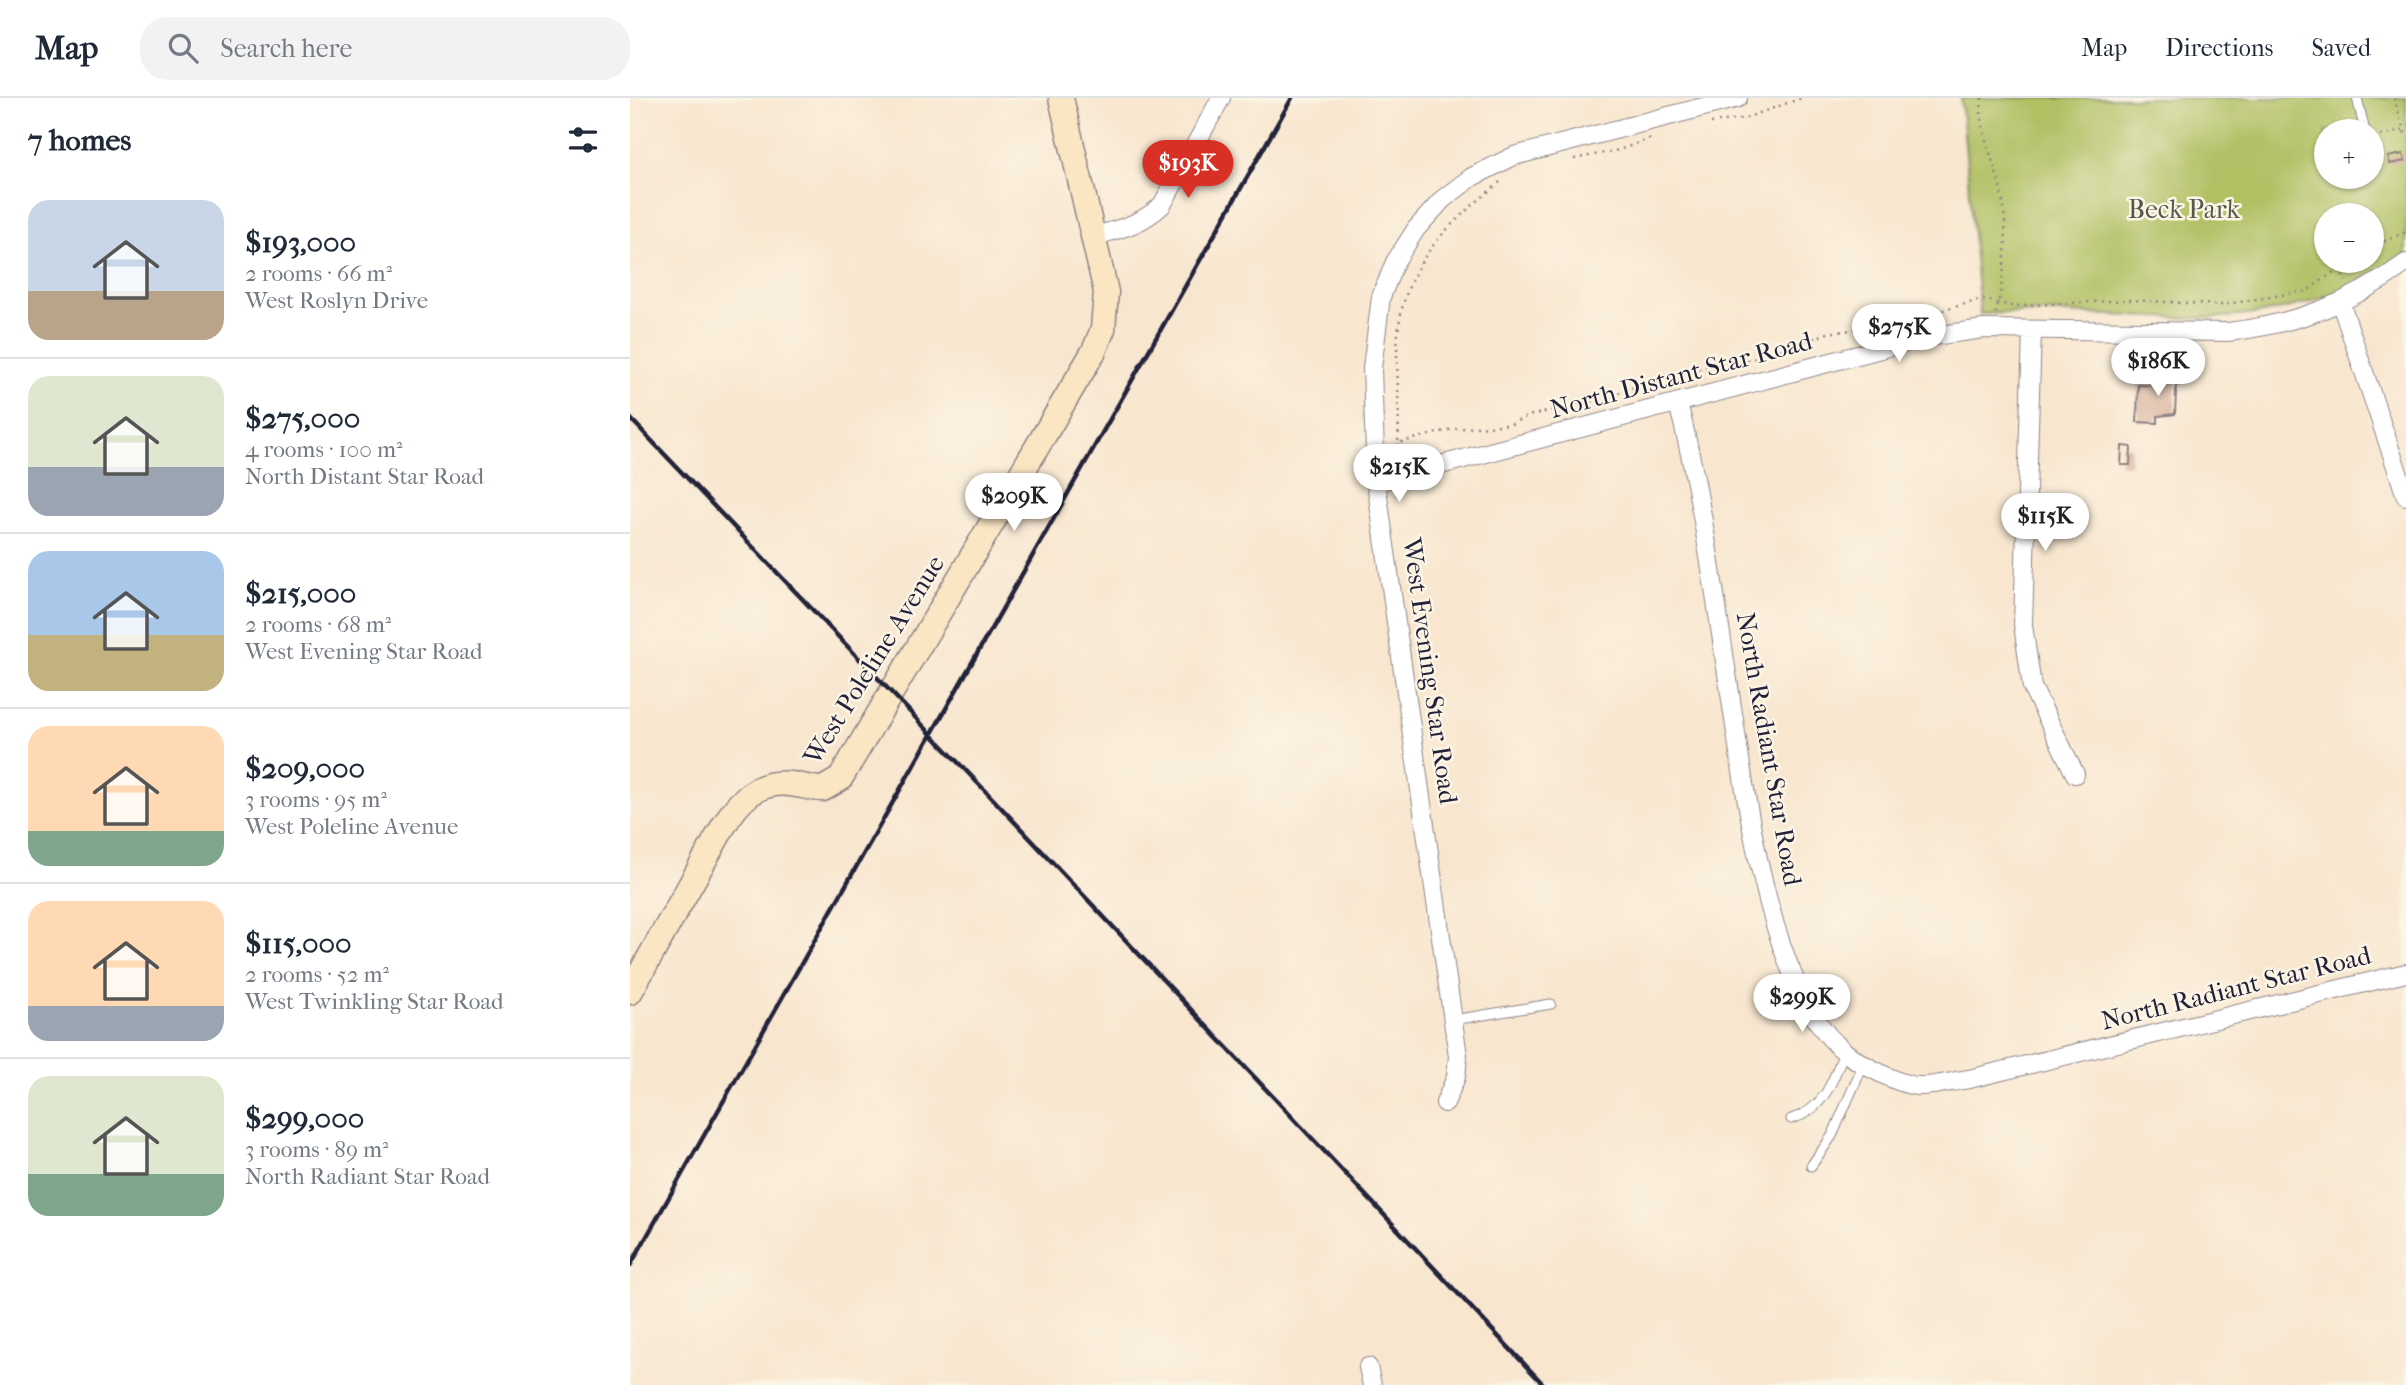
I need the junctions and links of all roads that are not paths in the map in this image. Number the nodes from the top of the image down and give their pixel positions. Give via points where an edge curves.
1 (1060, 98) edge
2 (1221, 98) edge
3 (1738, 98) edge
4 (2357, 98) edge
5 (2362, 119) edge
6 (1095, 236) junction
7 (2406, 263) edge
8 (2341, 304) junction
9 (2032, 330) junction
10 (1678, 403) junction
11 (1376, 482) junction
12 (2406, 496) edge
13 (2074, 774) dead end
14 (2406, 974) edge
15 (630, 992) edge
16 (1551, 1004) dead end
17 (1453, 1020) junction
18 (1844, 1052) junction
19 (1864, 1063) junction
20 (1445, 1103) dead end
21 (1791, 1119) dead end
22 (1811, 1166) dead end
23 (1368, 1367) dead end
24 (1372, 1385) edge

1 - 6 street, West Poleline Avenue
2 - 6 street via 1162,205 1136,224
3 - 11 street, West Evening Star Road via 1514,156 1472,177 1429,214 1395,262 1377,312 1372,368
4 - 5 lane
6 - 15 street, West Poleline Avenue via 1106,306 1094,351 894,693 841,779 827,789 775,784 741,801
7 - 8 street, North Distant Star Road
8 - 9 street, North Distant Star Road via 2289,322 2228,332
8 - 12 street
9 - 10 street, North Distant Star Road via 1991,329 1926,337
9 - 13 street via 2023,625 2032,687
10 - 11 street, North Distant Star Road
10 - 18 street, North Radiant Star Road via 1700,497 1753,838 1791,970 1820,1026
11 - 17 street, West Evening Star Road
14 - 19 street, North Radiant Star Road via 1969,1079 1915,1086
16 - 17 lane
17 - 20 street, West Evening Star Road via 1456,1077
18 - 19 street, North Radiant Star Road
18 - 21 lane via 1818,1106
19 - 22 lane via 1832,1136
23 - 24 street

